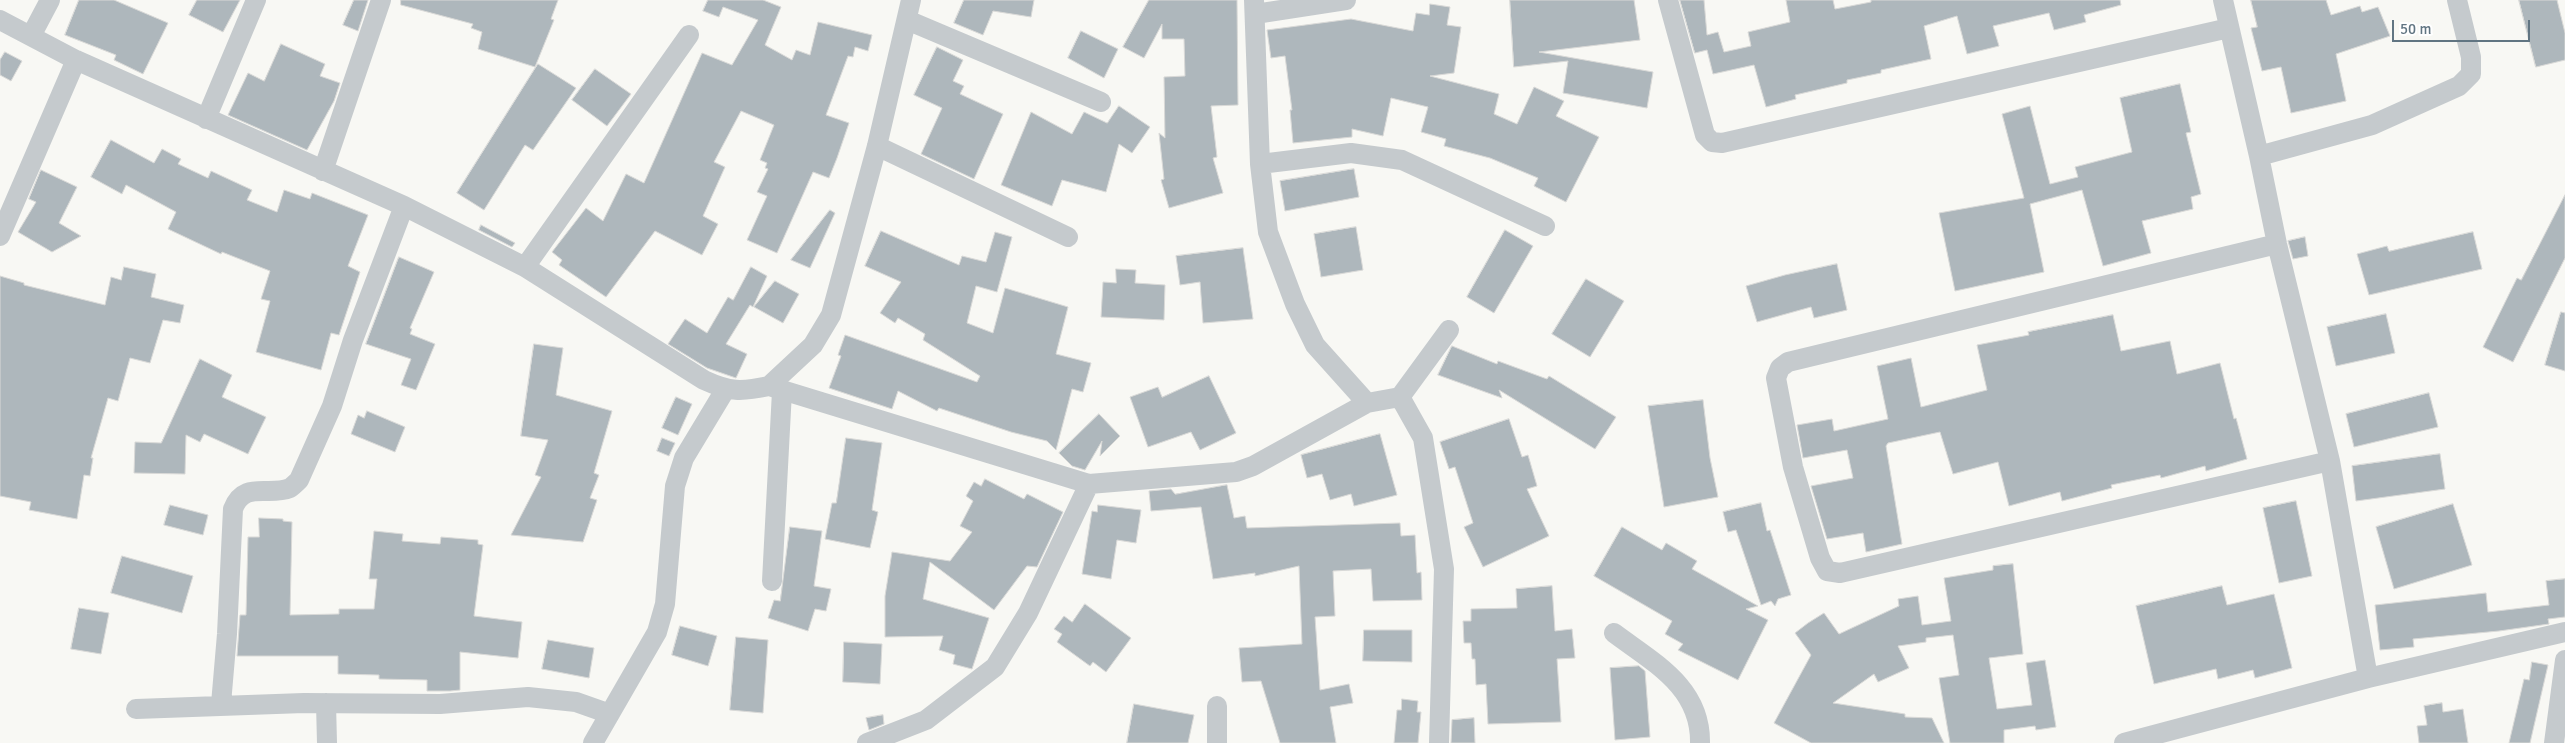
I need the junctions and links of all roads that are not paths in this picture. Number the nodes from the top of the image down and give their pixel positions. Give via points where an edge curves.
1 (50, 0) edge
2 (256, 0) edge
3 (381, 0) edge
4 (912, 0) edge
5 (1346, 0) edge
6 (1668, 0) edge
7 (2222, 0) edge
8 (2457, 0) edge
9 (1254, 7) edge
10 (0, 20) edge
11 (907, 20) junction
12 (2229, 28) junction
13 (689, 35) dead end
14 (31, 36) junction
15 (76, 60) junction
16 (1101, 102) dead end
17 (206, 119) junction
18 (877, 146) junction
19 (2259, 156) junction
20 (1260, 164) junction
21 (323, 171) junction
22 (404, 206) junction
23 (1545, 226) dead end
24 (0, 236) edge
25 (1068, 237) dead end
26 (2277, 244) junction
27 (525, 267) junction
28 (1449, 330) dead end
29 (776, 388) junction
30 (725, 390) junction
31 (1400, 397) junction
32 (1367, 403) junction
33 (2330, 461) junction
34 (1089, 484) junction
35 (772, 581) dead end
36 (2565, 632) edge
37 (1614, 633) dead end
38 (2565, 660) edge
39 (2368, 678) junction
40 (326, 703) junction
41 (221, 704) junction
42 (1217, 706) dead end
43 (136, 709) dead end
44 (610, 714) junction
45 (327, 743) edge
46 (593, 743) edge
47 (866, 743) edge
48 (1217, 743) edge
49 (1439, 743) edge
50 (1700, 743) edge
51 (2124, 743) edge
52 (2554, 743) edge

1 - 14 street
2 - 17 street
3 - 21 street
4 - 11 street
5 - 9 street
6 - 12 street via 1705,135 1712,142 1722,143
7 - 12 street
8 - 19 street via 2471,57 2471,74 2459,86 2372,125
9 - 20 street
10 - 14 street
11 - 16 street
11 - 18 street
12 - 19 street
13 - 27 street
14 - 15 street
15 - 17 street
15 - 24 street
17 - 21 street
18 - 25 street
18 - 29 street via 831,315 813,345
19 - 26 street
20 - 23 street via 1351,153 1402,160
20 - 32 street via 1268,232 1295,304 1315,344
21 - 22 street
22 - 27 street
22 - 41 street via 353,340 332,406 300,480 290,488 246,492 237,498 233,509
26 - 33 street
26 - 33 street via 1788,362 1780,368 1776,378 1792,467 1820,558 1827,571 1840,573
27 - 30 street
28 - 31 street
29 - 30 street
29 - 34 street
29 - 35 street
30 - 44 street via 684,458 676,486 665,604 657,632
31 - 32 street
31 - 49 street via 1423,438 1444,569
32 - 34 street via 1253,466 1236,472
33 - 39 street
34 - 47 street via 1028,613 995,667 926,720
36 - 39 street
37 - 50 street via 1679,682 1692,701
38 - 52 street
39 - 51 street
40 - 41 street
40 - 44 street via 440,704 528,697 576,702
40 - 45 street
41 - 43 street
42 - 48 street
44 - 46 street

